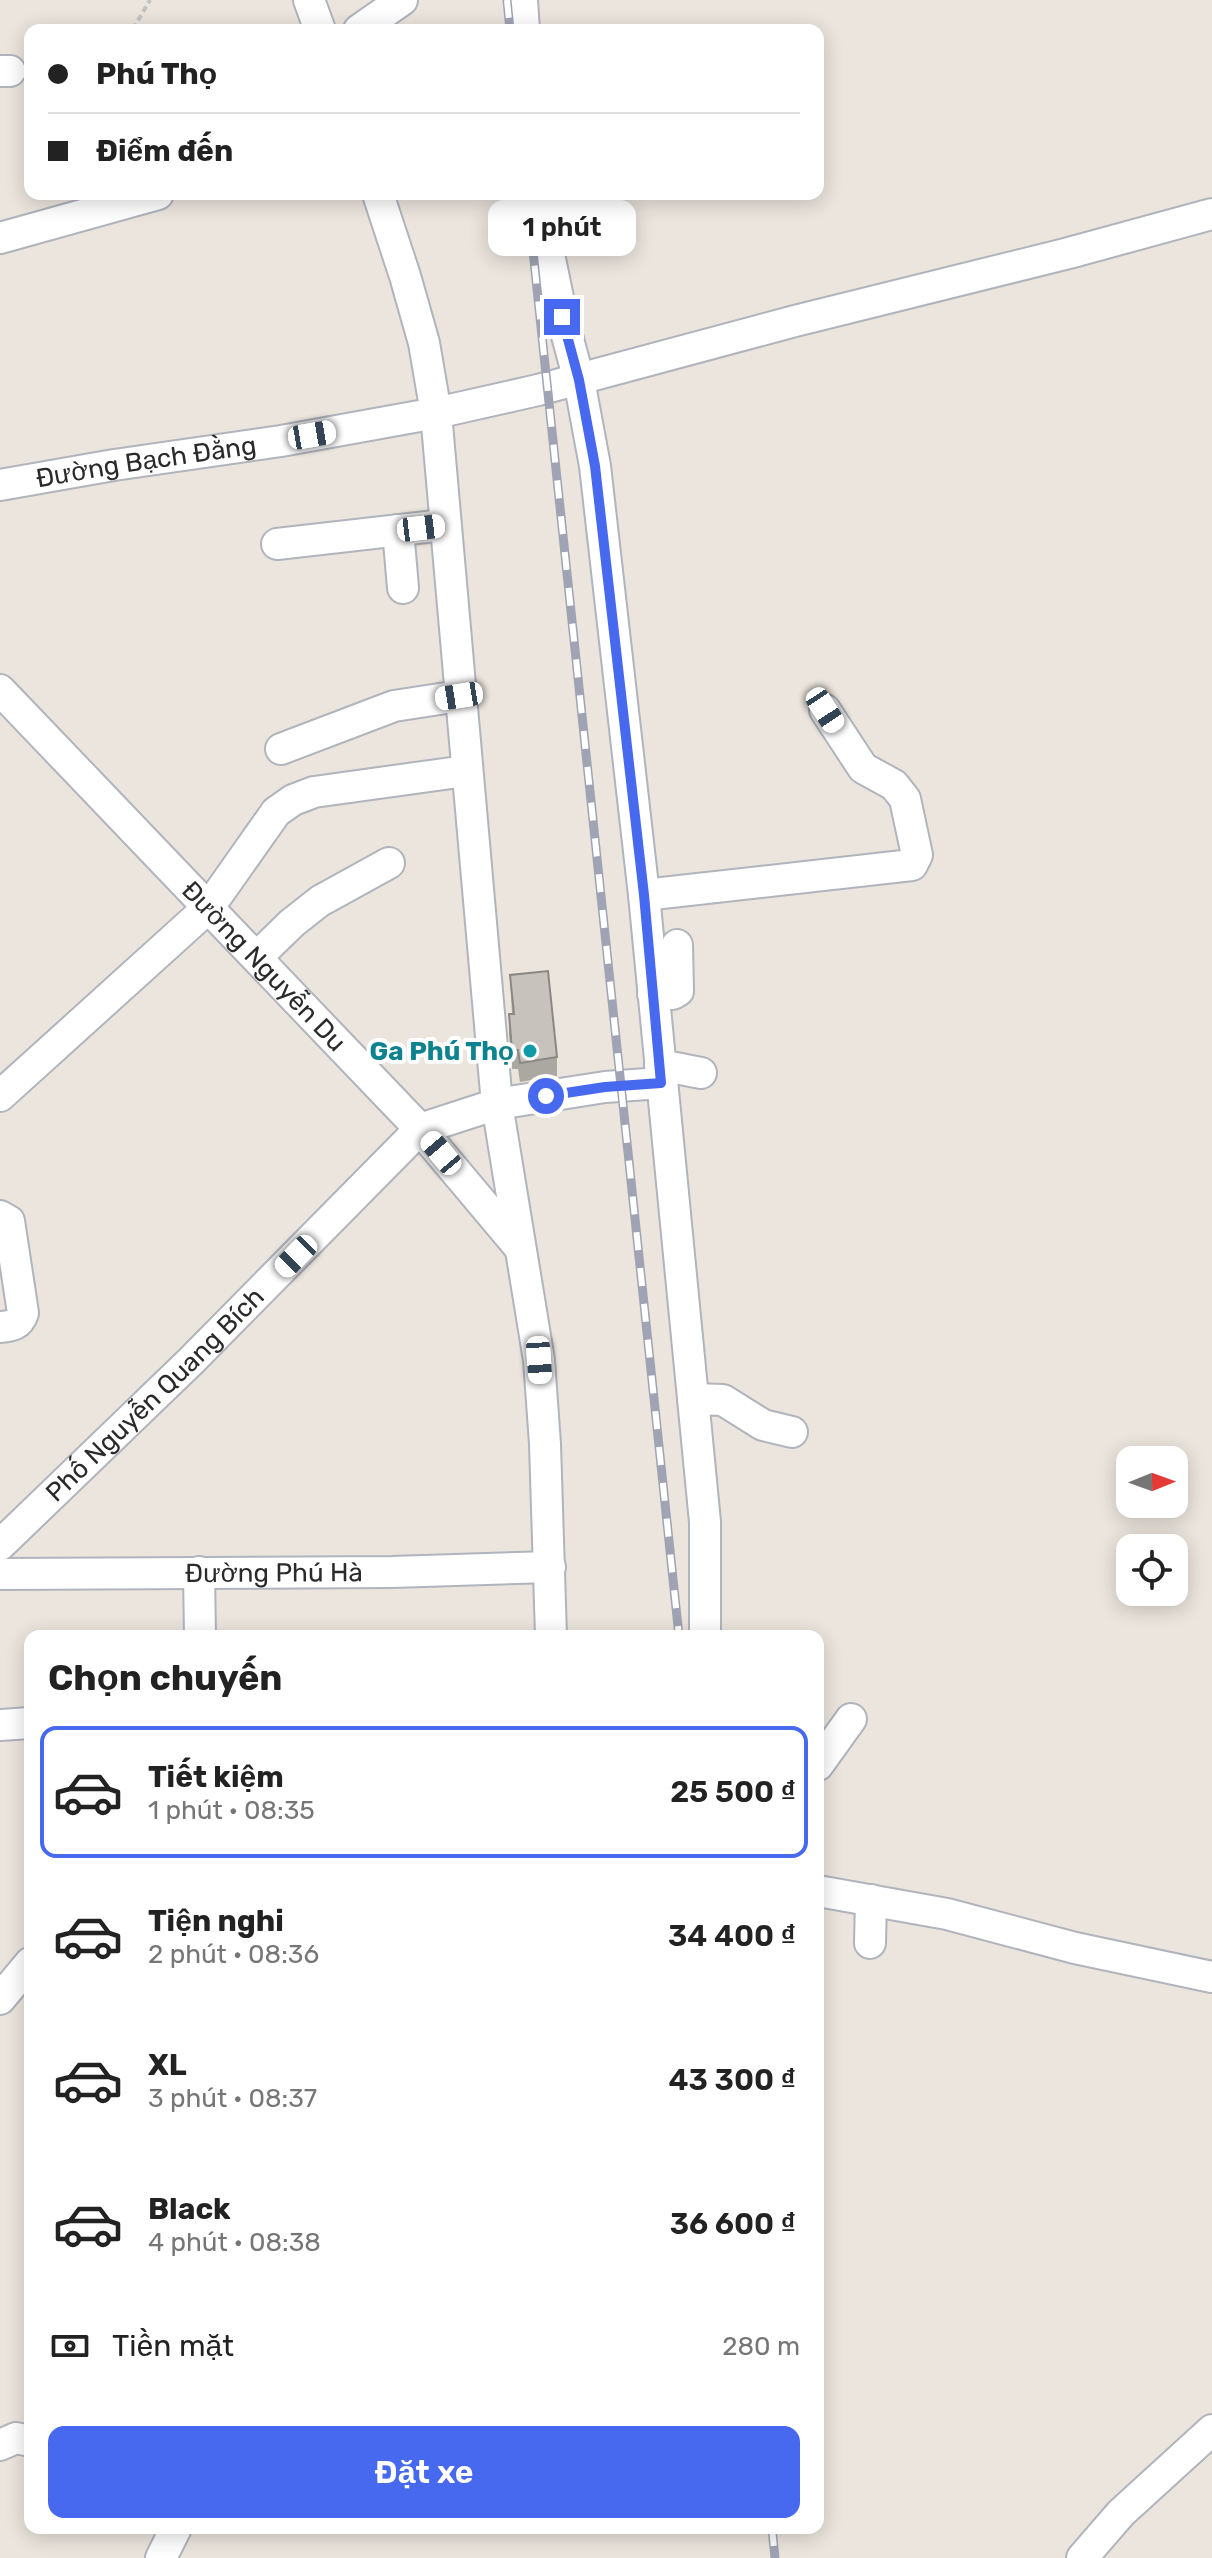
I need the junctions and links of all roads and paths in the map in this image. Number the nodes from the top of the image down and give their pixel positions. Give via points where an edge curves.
1 (150, 0) edge
2 (309, 0) edge
3 (402, 0) edge
4 (522, 0) edge
5 (136, 24) edge
6 (318, 24) edge
7 (368, 24) edge
8 (524, 24) edge
9 (136, 200) edge
10 (380, 200) edge
11 (541, 200) edge
12 (1212, 214) edge
13 (0, 238) edge
14 (579, 380) junction
15 (436, 413) junction
16 (0, 485) edge
17 (444, 525) junction
18 (398, 530) junction
19 (277, 544) dead end
20 (403, 588) dead end
21 (0, 690) edge
22 (459, 696) junction
23 (825, 710) dead end
24 (281, 749) dead end
25 (466, 771) junction
26 (389, 863) dead end
27 (644, 895) junction
28 (209, 907) junction
29 (677, 945) dead end
30 (257, 957) junction
31 (653, 994) junction
32 (701, 1073) dead end
33 (660, 1074) junction
34 (0, 1096) edge
35 (497, 1104) junction
36 (420, 1129) junction
37 (0, 1216) edge
38 (521, 1249) junction
39 (0, 1327) edge
40 (693, 1399) junction
41 (792, 1432) dead end
42 (0, 1545) edge
43 (550, 1567) junction
44 (199, 1572) junction
45 (0, 1574) edge
46 (200, 1630) edge
47 (551, 1630) edge
48 (705, 1630) edge
49 (851, 1719) dead end
50 (24, 1723) edge
51 (0, 1725) edge
52 (824, 1757) edge
53 (824, 1892) edge
54 (871, 1900) junction
55 (870, 1943) dead end
56 (24, 1970) edge
57 (1212, 1977) edge
58 (0, 1999) edge
59 (1212, 2430) edge
60 (24, 2440) edge
61 (0, 2445) edge
62 (173, 2534) edge
63 (161, 2558) edge
64 (1082, 2558) edge

1 - 5 path
2 - 6 street
3 - 7 street
4 - 8 street
9 - 13 street
10 - 15 street via 424,343
11 - 14 street
12 - 14 street, Đường Bạch Đằng
14 - 15 street, Đường Bạch Đằng
14 - 27 street via 595,466
15 - 16 street, Đường Bạch Đằng
15 - 17 street
17 - 18 street
17 - 22 street
18 - 19 street
18 - 20 street
21 - 28 street, Đường Nguyễn Du
22 - 24 street via 394,706
22 - 25 street
23 - 27 street via 863,768 894,785 905,799 917,855 912,865
25 - 28 street via 314,792 293,800 276,812
25 - 35 street
26 - 30 street via 320,901
27 - 31 street
28 - 30 street, Đường Nguyễn Du
28 - 34 street
29 - 31 street via 678,991
30 - 36 street, Đường Nguyễn Du
31 - 33 street
32 - 33 street, Phố Nguyễn Quang Bích
33 - 35 street, Phố Nguyễn Quang Bích
33 - 40 street
35 - 36 street, Phố Nguyễn Quang Bích
35 - 38 street
36 - 38 street, Đường Nguyễn Du
36 - 42 street, Phố Nguyễn Quang Bích
37 - 39 street via 9,1221 23,1313 14,1325
38 - 43 street via 539,1360
40 - 41 street via 723,1400 763,1425
40 - 48 street via 705,1522
43 - 44 street, Đường Phú Hà
43 - 47 street
44 - 45 street, Đường Phú Hà
44 - 46 street
49 - 52 street
50 - 51 street
53 - 54 street
54 - 55 street
54 - 57 street
56 - 58 street
59 - 64 street via 1121,2513
60 - 61 street
62 - 63 street

